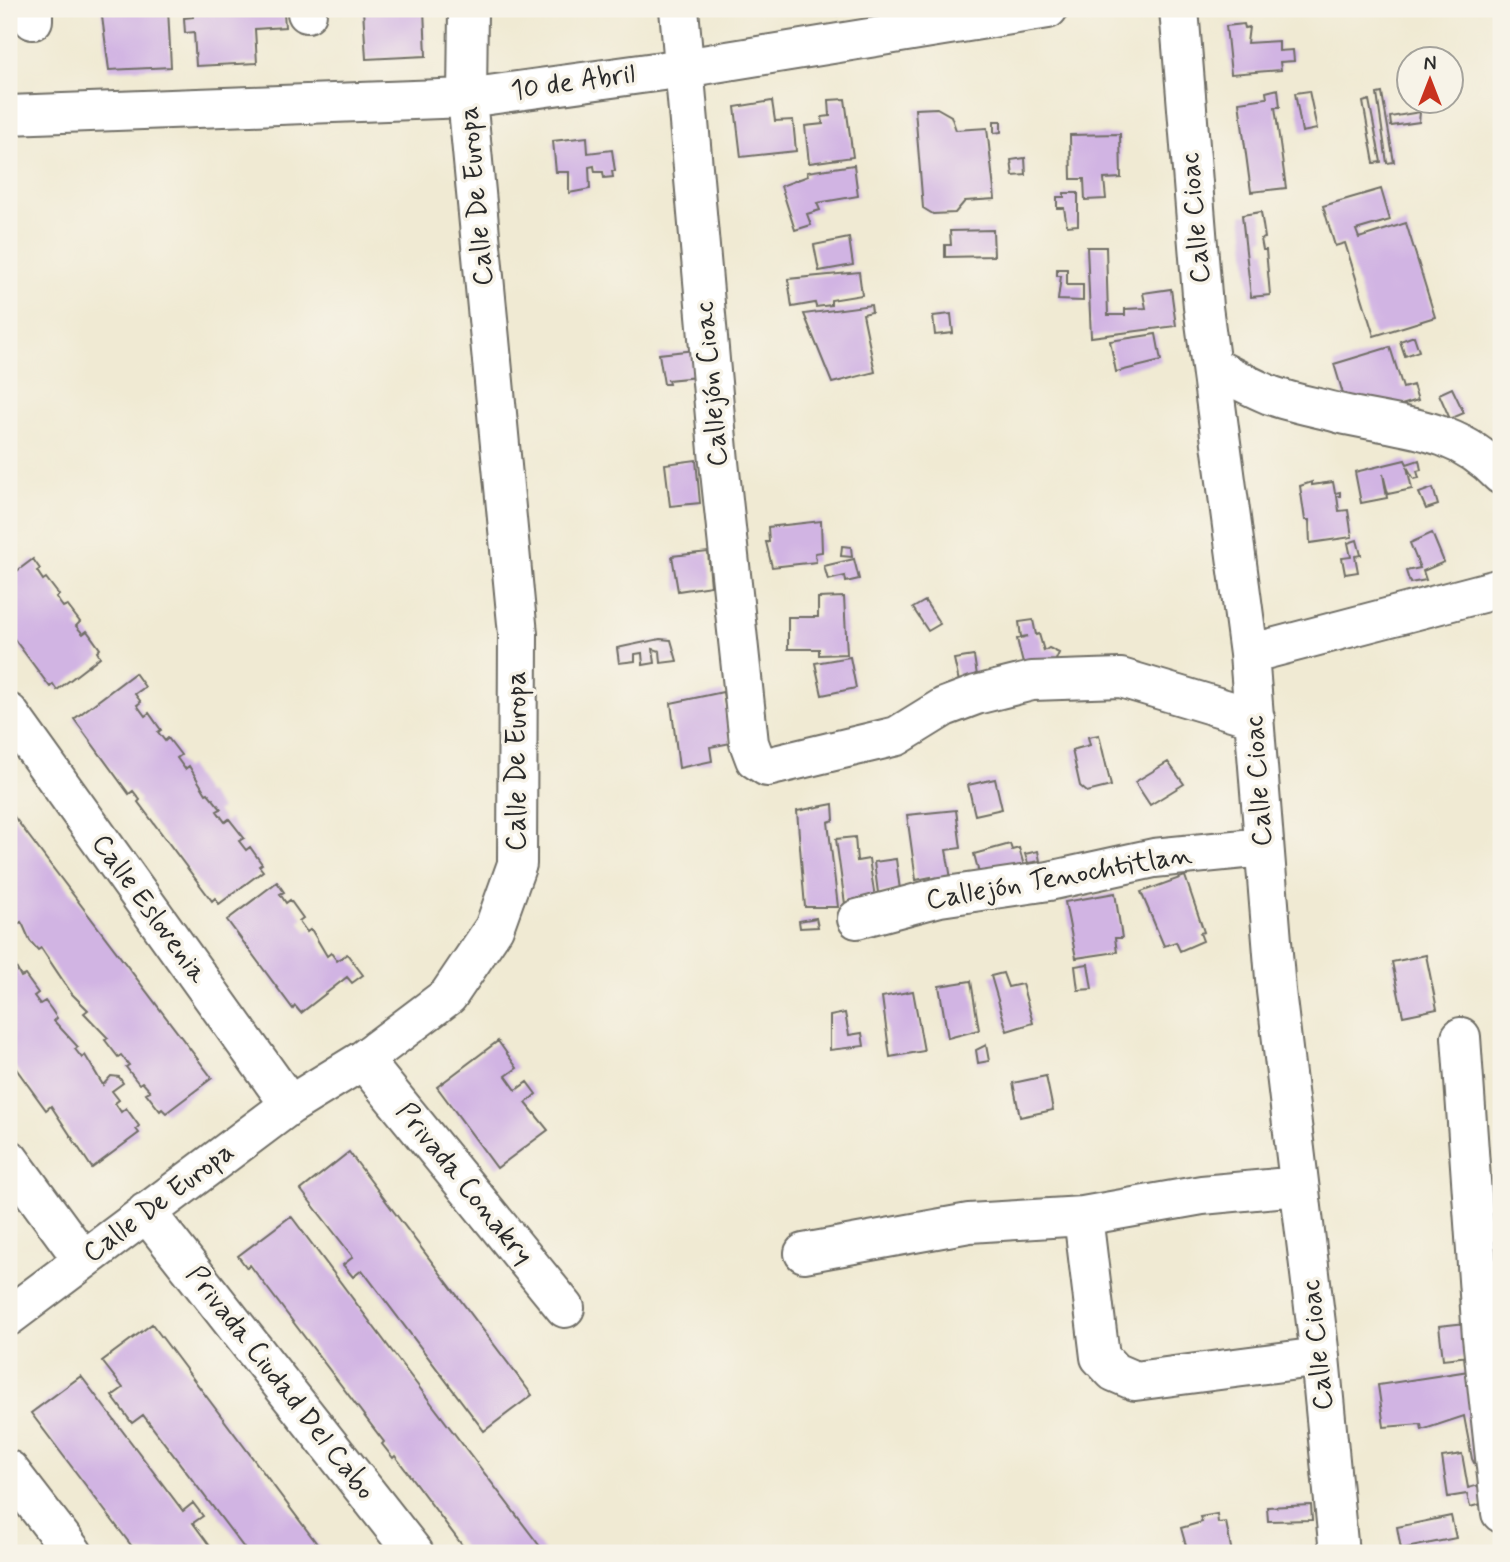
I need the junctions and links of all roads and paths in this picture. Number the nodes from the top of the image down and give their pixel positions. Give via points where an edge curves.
1 (468, 9) edge
2 (679, 9) edge
3 (1048, 9) edge
4 (1179, 9) edge
5 (684, 68) junction
6 (467, 98) junction
7 (9, 116) edge
8 (1211, 366) junction
9 (1501, 475) edge
10 (1501, 588) edge
11 (1249, 654) junction
12 (9, 713) edge
13 (1255, 718) junction
14 (1264, 847) junction
15 (856, 919) dead end
16 (1461, 1037) dead end
17 (363, 1060) junction
18 (290, 1105) junction
19 (9, 1159) edge
20 (1300, 1186) junction
21 (146, 1212) junction
22 (1083, 1216) junction
23 (804, 1253) dead end
24 (83, 1260) junction
25 (565, 1308) dead end
26 (9, 1316) edge
27 (1320, 1357) junction
28 (9, 1470) edge
29 (1501, 1513) edge
30 (73, 1553) edge
31 (414, 1553) edge
32 (1339, 1553) edge

1 - 6 street, Calle De Europa
2 - 5 street, Callejón Cioac
3 - 5 street, 10 de Abril
4 - 8 street, Calle Cioac
5 - 6 street, 10 de Abril
5 - 13 street, Callejón Cioac via 719,462 749,743 755,758 767,767 897,736 944,708 1032,681 1121,678
6 - 7 street, 10 de Abril
6 - 17 street, Calle De Europa via 518,634 517,864 494,928 448,996
8 - 9 street via 1271,395 1446,436 1484,457
8 - 11 street, Calle Cioac
10 - 11 street
11 - 13 street, Calle Cioac
12 - 18 street, Calle Eslovenia
13 - 14 street, Calle Cioac
14 - 15 street, Callejón Tenochtitlan via 1154,858 1049,881 940,897
14 - 20 street, Calle Cioac
16 - 29 street via 1482,1337
17 - 18 street, Calle De Europa
17 - 25 street, Privada Conakry
18 - 21 street, Calle De Europa
19 - 24 street
20 - 22 street via 1202,1195
20 - 27 street, Calle Cioac
21 - 24 street, Calle De Europa
21 - 31 street, Privada Ciudad Del Cabo
22 - 23 street via 969,1223
22 - 27 street via 1100,1357 1114,1373 1135,1381
24 - 26 street, Calle De Europa
27 - 32 street, Calle Cioac
28 - 30 street

